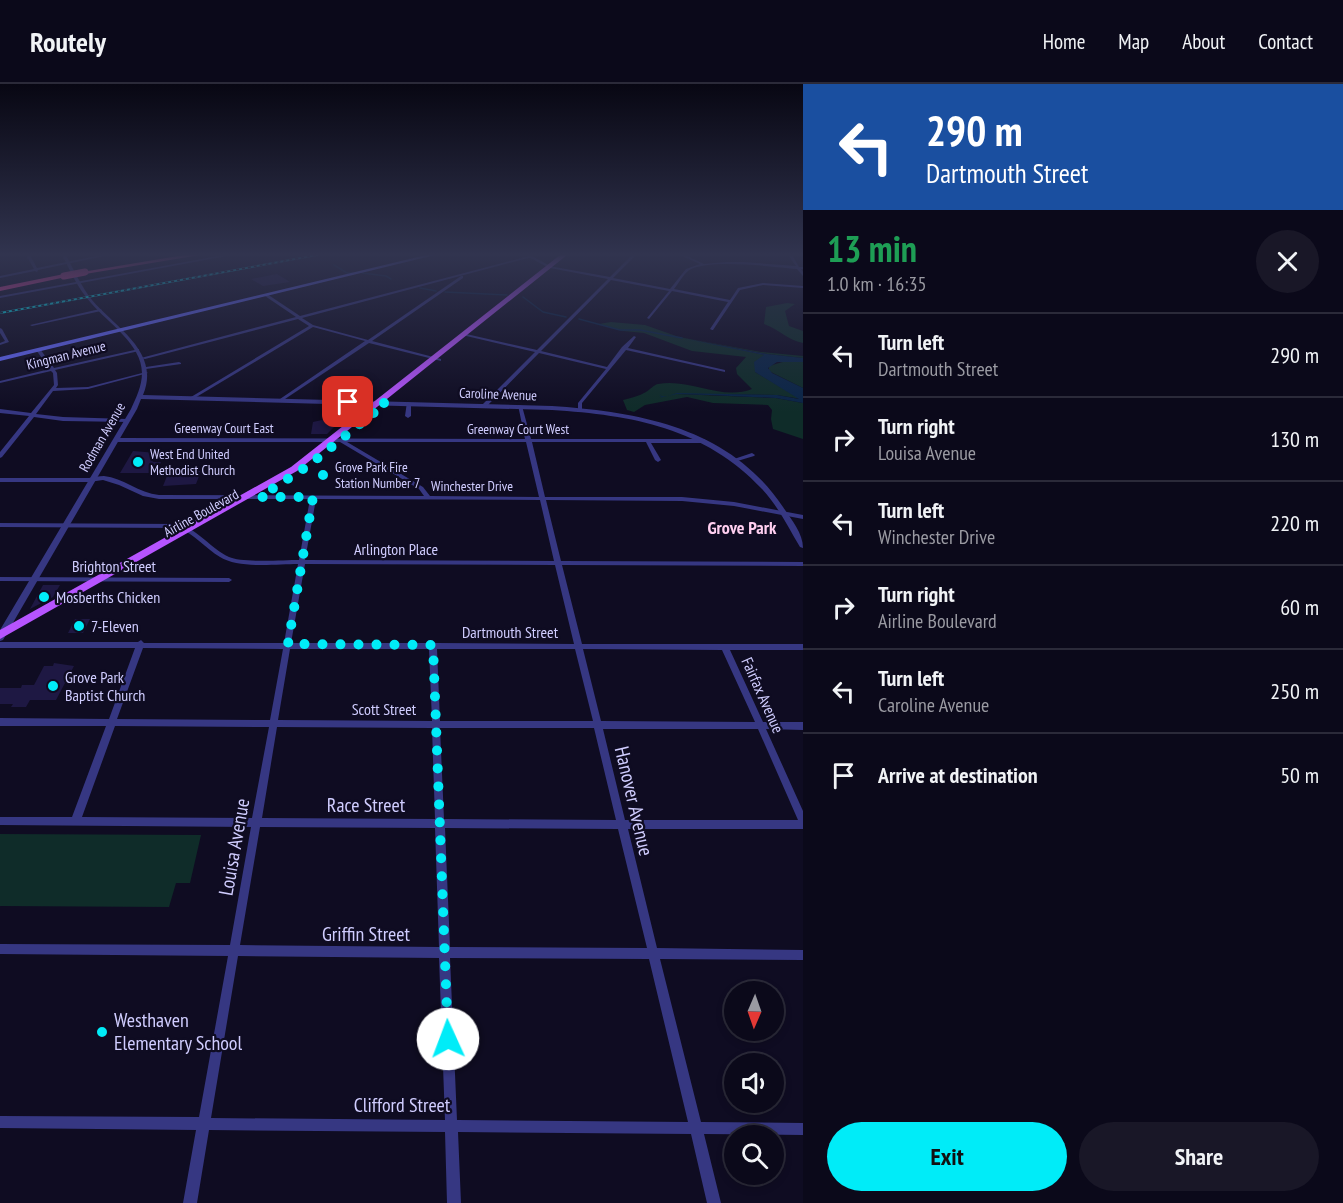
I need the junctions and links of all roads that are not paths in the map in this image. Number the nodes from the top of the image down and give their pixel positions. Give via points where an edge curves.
1 (97, 307) edge
2 (215, 307) edge
3 (284, 307) edge
4 (336, 307) edge
5 (418, 307) edge
6 (499, 307) edge
7 (581, 307) edge
8 (657, 307) edge
9 (725, 307) edge
10 (99, 310) junction
11 (298, 317) junction
12 (649, 318) dead end
13 (32, 325) dead end
14 (312, 326) junction
15 (0, 328) edge
16 (712, 329) dead end
17 (119, 330) junction
18 (466, 334) junction
19 (634, 337) dead end
20 (368, 342) junction
21 (0, 344) edge
22 (624, 348) junction
23 (38, 350) junction
24 (137, 350) junction
25 (175, 350) junction
26 (537, 351) junction
27 (182, 357) dead end
28 (143, 358) junction
29 (0, 359) edge
30 (436, 359) junction
31 (179, 363) dead end
32 (608, 368) junction
33 (146, 370) junction
34 (53, 371) junction
35 (723, 371) dead end
36 (0, 382) edge
37 (53, 390) junction
38 (141, 397) junction
39 (193, 398) junction
40 (282, 400) junction
41 (382, 403) junction
42 (409, 403) junction
43 (484, 406) junction
44 (520, 406) junction
45 (580, 409) junction
46 (0, 411) edge
47 (33, 415) junction
48 (408, 416) dead end
49 (127, 422) junction
50 (116, 440) junction
51 (336, 440) junction
52 (0, 441) edge
53 (12, 441) junction
54 (528, 441) junction
55 (648, 441) junction
56 (704, 441) junction
57 (752, 455) dead end
58 (0, 456) edge
59 (658, 460) dead end
60 (734, 460) junction
61 (0, 480) edge
62 (93, 480) junction
63 (248, 497) junction
64 (260, 497) junction
65 (313, 497) junction
66 (428, 498) junction
67 (542, 498) junction
68 (782, 512) junction
69 (803, 517) edge
70 (0, 525) edge
71 (66, 525) junction
72 (192, 532) junction
73 (803, 545) edge
74 (302, 562) junction
75 (558, 563) junction
76 (803, 564) edge
77 (0, 579) edge
78 (34, 579) junction
79 (100, 579) junction
80 (114, 579) junction
81 (229, 580) dead end
82 (1, 639) edge
83 (141, 644) junction
84 (288, 644) junction
85 (433, 645) junction
86 (579, 646) junction
87 (725, 646) junction
88 (803, 647) edge
89 (0, 722) edge
90 (111, 723) junction
91 (274, 723) junction
92 (436, 724) junction
93 (598, 725) junction
94 (759, 726) junction
95 (803, 726) edge
96 (803, 820) edge
97 (0, 821) edge
98 (75, 822) junction
99 (256, 823) junction
100 (440, 824) junction
101 (621, 825) junction
102 (803, 825) edge
103 (0, 949) edge
104 (234, 951) junction
105 (445, 952) junction
106 (652, 954) junction
107 (803, 955) edge
108 (0, 1122) edge
109 (204, 1123) junction
110 (451, 1125) junction
111 (694, 1128) junction
112 (803, 1129) edge
113 (190, 1203) edge
114 (454, 1203) edge
115 (714, 1203) edge

1 - 10 street, Rodman Avenue
2 - 17 main road
3 - 11 street
4 - 11 street
5 - 20 street
6 - 18 main road, Airline Boulevard
7 - 26 street
8 - 12 street
9 - 16 street
10 - 13 street
10 - 17 street, Rodman Avenue
11 - 14 street
11 - 25 street
14 - 20 street
14 - 39 street
15 - 21 street via 7,342
17 - 23 main road
17 - 24 street, Rodman Avenue
18 - 26 street
18 - 30 main road, Airline Boulevard
19 - 22 street
20 - 30 street
20 - 40 street
22 - 32 street
22 - 35 street
23 - 29 main road
23 - 34 street
24 - 28 street, Rodman Avenue
24 - 34 street, Kingman Avenue
25 - 27 street
25 - 28 street
26 - 32 street
26 - 43 street
28 - 33 street, Rodman Avenue
30 - 41 main road, Airline Boulevard
31 - 33 street
32 - 45 street via 580,403
33 - 37 street via 88,388
33 - 38 street, Rodman Avenue
34 - 36 street, Kingman Avenue
34 - 37 street via 57,381
37 - 47 street
38 - 39 street, Caroline Avenue
38 - 49 street, Rodman Avenue
39 - 40 street, Caroline Avenue
40 - 41 street, Caroline Avenue
41 - 42 street, Caroline Avenue
41 - 51 main road, Airline Boulevard
42 - 43 street, Caroline Avenue
42 - 48 street
43 - 44 street, Caroline Avenue
44 - 45 street, Caroline Avenue
44 - 54 street, Hanover Avenue
45 - 56 street, Caroline Avenue via 639,417
46 - 47 street
47 - 49 street
47 - 53 street
49 - 50 street, Rodman Avenue
50 - 51 street, Greenway Court East
50 - 62 street, Rodman Avenue
51 - 54 street, Greenway Court West
51 - 63 main road, Airline Boulevard
51 - 64 main road, Airline Boulevard via 304,469
51 - 66 street via 421,488
52 - 53 street
53 - 58 street
54 - 55 street, Greenway Court West
54 - 67 street, Hanover Avenue
55 - 56 street, Greenway Court West
55 - 59 street
56 - 60 street, Caroline Avenue
57 - 60 street
60 - 68 street, Caroline Avenue via 765,487
61 - 62 street, Winchester Drive
62 - 63 street, Winchester Drive via 110,479 152,497
62 - 71 street, Rodman Avenue
63 - 64 street, Winchester Drive
63 - 72 main road, Airline Boulevard
64 - 65 street, Winchester Drive
64 - 72 main road, Airline Boulevard
65 - 66 street, Winchester Drive
65 - 74 street, Louisa Avenue
66 - 67 street, Winchester Drive
67 - 68 street, Winchester Drive via 682,499
67 - 75 street, Hanover Avenue
68 - 69 street, Winchester Drive
68 - 73 street, Caroline Avenue
70 - 71 street
71 - 72 street via 176,526
71 - 78 street, Rodman Avenue
72 - 74 street, Arlington Place via 230,560
72 - 79 main road, Airline Boulevard
72 - 80 main road, Airline Boulevard
74 - 75 street, Arlington Place
74 - 84 street, Louisa Avenue
75 - 76 street, Arlington Place
75 - 86 street, Hanover Avenue
77 - 78 street, Brighton Street
78 - 79 street, Brighton Street
78 - 82 street, Rodman Avenue
79 - 80 street, Brighton Street
79 - 82 main road, Airline Boulevard
80 - 81 street, Brighton Street
80 - 82 main road, Airline Boulevard
82 - 83 street, Dartmouth Street
83 - 84 street, Dartmouth Street
83 - 90 street
84 - 85 street, Dartmouth Street
84 - 91 street, Louisa Avenue
85 - 86 street, Dartmouth Street
85 - 92 street
86 - 87 street, Dartmouth Street
86 - 93 street, Hanover Avenue
87 - 88 street, Dartmouth Street
87 - 94 street, Fairfax Avenue
89 - 90 street, Scott Street
90 - 91 street, Scott Street
90 - 98 street
91 - 92 street, Scott Street
91 - 99 street, Louisa Avenue
92 - 93 street, Scott Street
92 - 100 street
93 - 94 street, Scott Street
93 - 101 street, Hanover Avenue
94 - 95 street, Scott Street
94 - 96 street, Fairfax Avenue
97 - 98 street, Race Street
98 - 99 street, Race Street
99 - 100 street, Race Street
99 - 104 street, Louisa Avenue
100 - 101 street, Race Street
100 - 105 street
101 - 102 street, Race Street
101 - 106 street, Hanover Avenue
103 - 104 street, Griffin Street
104 - 105 street, Griffin Street
104 - 109 street, Louisa Avenue
105 - 106 street, Griffin Street
105 - 110 street
106 - 107 street, Griffin Street
106 - 111 street, Hanover Avenue
108 - 109 street, Clifford Street
109 - 110 street, Clifford Street
109 - 113 street, Louisa Avenue
110 - 111 street, Clifford Street
110 - 114 street
111 - 112 street, Clifford Street
111 - 115 street, Hanover Avenue

